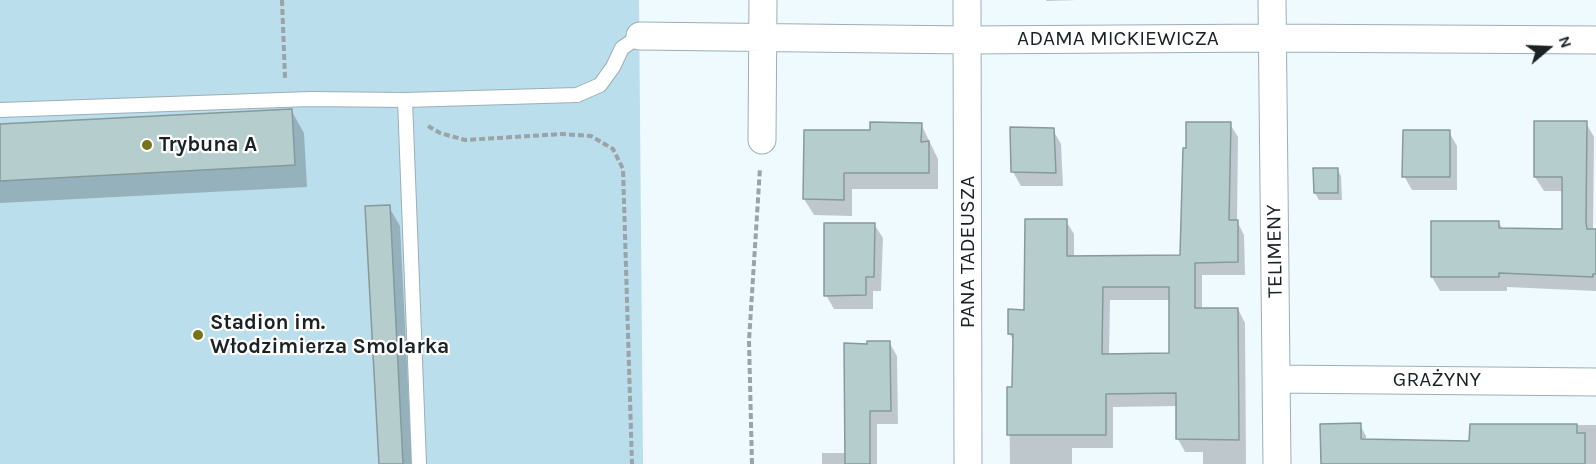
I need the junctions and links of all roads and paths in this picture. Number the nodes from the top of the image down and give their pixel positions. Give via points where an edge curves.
1 (282, 0) edge
2 (763, 0) edge
3 (967, 0) edge
4 (1272, 0) edge
5 (640, 36) joint
6 (763, 36) junction
7 (1273, 38) junction
8 (967, 40) junction
9 (1596, 40) edge
10 (310, 99) junction
11 (405, 107) junction
12 (0, 110) edge
13 (762, 140) joint
14 (1277, 379) junction
15 (1596, 382) edge
16 (420, 464) edge
17 (632, 464) edge
18 (752, 464) edge
19 (968, 464) edge
20 (1277, 464) edge

1 - 10 path via 285,86
2 - 6 street
3 - 8 street, PANA TADEUSZA
4 - 7 street, TELIMENY
5 - 6 street, ADAMA MICKIEWICZA
5 - 11 lane via 622,48 600,85 577,95
6 - 8 street, ADAMA MICKIEWICZA
6 - 13 street
7 - 8 street, ADAMA MICKIEWICZA
7 - 9 street, ADAMA MICKIEWICZA
7 - 14 street, TELIMENY
8 - 19 street, PANA TADEUSZA
10 - 11 lane
10 - 12 lane
11 - 16 lane
11 - 17 path via 440,133 465,140 562,134 591,136 613,148 623,169
13 - 18 path via 749,341
14 - 15 street, GRAŻYNY
14 - 20 street, TELIMENY

